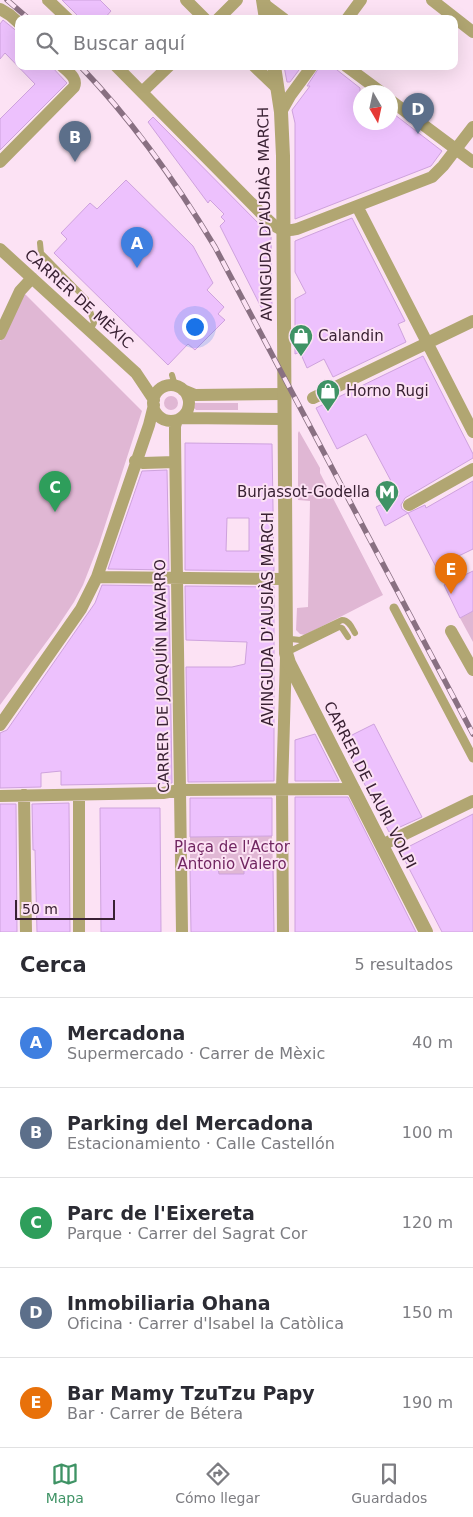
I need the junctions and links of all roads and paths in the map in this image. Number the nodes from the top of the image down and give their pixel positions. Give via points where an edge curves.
1 (48, 0) edge
2 (186, 0) edge
3 (237, 0) edge
4 (361, 0) edge
5 (432, 0) edge
6 (264, 2) edge
7 (0, 9) edge
8 (64, 15) edge
9 (201, 15) edge
10 (222, 15) edge
11 (266, 15) edge
12 (279, 15) edge
13 (351, 15) edge
14 (451, 15) edge
15 (15, 19) edge
16 (458, 20) edge
17 (473, 32) edge
18 (66, 70) edge
19 (120, 70) edge
20 (165, 70) edge
21 (258, 70) edge
22 (275, 70) edge
23 (309, 70) edge
24 (351, 70) edge
25 (372, 85) edge
26 (277, 88) junction
27 (142, 92) junction
28 (398, 106) edge
29 (281, 112) junction
30 (473, 127) edge
31 (456, 149) junction
32 (0, 162) edge
33 (473, 162) edge
34 (357, 206) junction
35 (284, 231) junction
36 (40, 243) dead end
37 (0, 249) edge
38 (32, 278) junction
39 (473, 321) edge
40 (90, 330) junction
41 (0, 334) edge
42 (428, 342) junction
43 (136, 373) junction
44 (176, 384) junction
45 (283, 394) junction
46 (313, 398) dead end
47 (154, 403) junction
48 (179, 419) junction
49 (284, 419) junction
50 (473, 432) edge
51 (135, 461) junction
52 (175, 462) junction
53 (473, 469) edge
54 (409, 505) dead end
55 (97, 577) junction
56 (178, 578) junction
57 (285, 579) junction
58 (394, 608) dead end
59 (286, 630) junction
60 (451, 631) dead end
61 (355, 633) dead end
62 (348, 637) dead end
63 (286, 653) junction
64 (473, 670) edge
65 (0, 725) edge
66 (473, 758) edge
67 (282, 789) junction
68 (354, 789) junction
69 (180, 790) junction
70 (24, 795) junction
71 (79, 795) junction
72 (0, 796) edge
73 (473, 801) edge
74 (382, 845) junction
75 (26, 932) edge
76 (80, 932) edge
77 (182, 932) edge
78 (283, 932) edge
79 (426, 932) edge

1 - 8 street
2 - 9 street
3 - 10 street
4 - 13 street
5 - 14 street
6 - 11 street
6 - 12 street
7 - 15 street
16 - 17 street
18 - 32 street via 76,83 74,87
19 - 27 street
20 - 27 street
21 - 26 street
22 - 26 street, AVINGUDA D'AUSIÀS MARCH
23 - 29 street
24 - 25 street
26 - 29 street, AVINGUDA D'AUSIÀS MARCH
27 - 35 street via 260,212
28 - 31 street
29 - 35 street, AVINGUDA D'AUSIÀS MARCH
30 - 31 street
31 - 33 street
31 - 34 street via 432,177
34 - 35 street
34 - 42 street
35 - 45 street, AVINGUDA D'AUSIÀS MARCH
36 - 40 lane via 41,253 86,299 94,323
37 - 38 street, CARRER DE MÈXIC
38 - 40 street, CARRER DE MÈXIC
38 - 41 street via 20,291
39 - 42 street
40 - 43 street, CARRER DE MÈXIC
42 - 46 street
42 - 50 street
43 - 44 street, CARRER DE MÈXIC via 160,383
43 - 47 street, CARRER DE MÈXIC
44 - 45 street, CARRER DE MÈXIC via 194,395
44 - 47 street via 158,391
44 - 48 street via 187,395 190,404 186,415
45 - 49 street, AVINGUDA D'AUSIÀS MARCH
47 - 48 street via 162,418
47 - 51 street
48 - 49 street
48 - 52 street, CARRER DE JOAQUÍN NAVARRO via 175,426
49 - 57 street, AVINGUDA D'AUSIÀS MARCH
51 - 52 street
51 - 55 street
52 - 56 street, CARRER DE JOAQUÍN NAVARRO
53 - 54 street
55 - 56 street
55 - 65 street via 81,609
56 - 57 street
56 - 69 street, CARRER DE JOAQUÍN NAVARRO
57 - 59 street, AVINGUDA D'AUSIÀS MARCH
58 - 66 street
59 - 61 lane via 291,640 300,640 346,620
59 - 63 street, AVINGUDA D'AUSIÀS MARCH
60 - 64 street
62 - 63 lane via 338,627
63 - 67 street, AVINGUDA D'AUSIÀS MARCH
63 - 68 street, CARRER DE LAURI VOLPI
67 - 68 street
67 - 69 street
67 - 78 street, AVINGUDA D'AUSIÀS MARCH
68 - 74 street, CARRER DE LAURI VOLPI
69 - 71 street
69 - 77 street, CARRER DE JOAQUÍN NAVARRO
70 - 71 street
70 - 72 street
70 - 75 street
71 - 76 street
73 - 74 street
74 - 79 street, CARRER DE LAURI VOLPI

